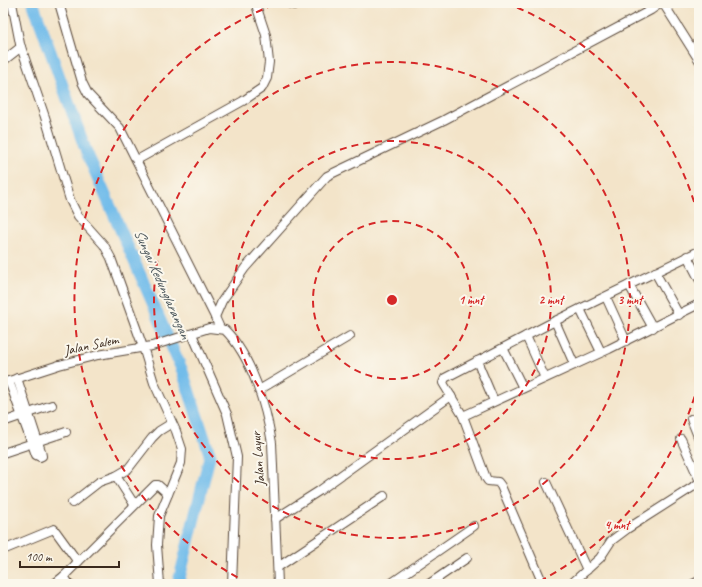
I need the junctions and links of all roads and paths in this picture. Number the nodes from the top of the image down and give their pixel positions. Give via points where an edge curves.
1 (12, 3) edge
2 (59, 3) edge
3 (258, 3) edge
4 (288, 3) edge
5 (301, 3) edge
6 (658, 6) edge
7 (21, 47) junction
8 (699, 60) edge
9 (3, 61) edge
10 (137, 160) junction
11 (699, 250) edge
12 (686, 257) junction
13 (655, 272) junction
14 (699, 279) edge
15 (629, 285) junction
16 (606, 297) junction
17 (699, 304) edge
18 (580, 309) junction
19 (679, 315) junction
20 (216, 317) junction
21 (554, 321) junction
22 (220, 328) junction
23 (653, 328) junction
24 (188, 335) junction
25 (350, 336) dead end
26 (526, 336) junction
27 (626, 341) junction
28 (148, 347) junction
29 (503, 348) junction
30 (601, 352) junction
31 (477, 361) junction
32 (574, 364) junction
33 (545, 378) junction
34 (10, 381) edge
35 (523, 388) junction
36 (259, 390) junction
37 (451, 396) junction
38 (494, 401) junction
39 (52, 405) dead end
40 (25, 414) junction
41 (463, 416) junction
42 (691, 419) dead end
43 (3, 422) edge
44 (172, 423) junction
45 (66, 432) dead end
46 (681, 439) dead end
47 (699, 439) edge
48 (35, 442) junction
49 (3, 453) edge
50 (116, 476) junction
51 (699, 479) edge
52 (546, 482) dead end
53 (699, 482) edge
54 (168, 494) junction
55 (384, 496) dead end
56 (72, 503) dead end
57 (134, 504) junction
58 (275, 520) junction
59 (474, 526) dead end
60 (3, 550) edge
61 (467, 558) dead end
62 (78, 562) junction
63 (278, 567) junction
64 (587, 570) junction
65 (64, 576) junction
66 (699, 581) edge
67 (54, 584) edge
68 (70, 584) edge
69 (160, 584) edge
70 (232, 584) edge
71 (278, 584) edge
72 (390, 584) edge
73 (429, 584) edge
74 (543, 584) edge
75 (571, 584) edge
76 (692, 584) edge

1 - 7 street
2 - 10 street via 82,82 88,94 120,128
3 - 10 street via 269,62 267,78 262,88
4 - 5 street
6 - 8 street
6 - 20 street via 444,120 327,176 245,268 222,301
7 - 9 street
7 - 28 street via 70,200 78,216 104,244
10 - 20 street
11 - 12 street
12 - 13 street
12 - 14 street
13 - 15 street
13 - 19 street
15 - 16 street
15 - 23 street
16 - 18 street
16 - 27 street
17 - 19 street
18 - 21 street
18 - 30 street
19 - 23 street
20 - 22 street
21 - 26 street
21 - 32 street
22 - 24 street, Jalan Salem via 209,328
22 - 36 street, Jalan Layur via 239,348
23 - 27 street
24 - 28 street, Jalan Salem
24 - 70 street via 227,414 237,457
25 - 36 street
26 - 29 street
26 - 33 street
27 - 30 street
28 - 34 street, Jalan Salem via 98,355
28 - 44 street via 154,383
29 - 31 street
29 - 35 street
30 - 32 street
31 - 37 street via 444,380 443,383
31 - 38 street
32 - 33 street
33 - 35 street
34 - 40 street
35 - 38 street
36 - 58 street, Jalan Layur via 272,443
37 - 41 street
37 - 58 street
38 - 41 street
39 - 40 street
40 - 43 street
40 - 48 street
41 - 74 street via 486,478 488,481 498,482 501,486
42 - 47 street
44 - 50 street via 146,444 136,462
44 - 54 street via 182,449 181,463
45 - 48 street
46 - 51 street
48 - 49 street
50 - 56 street via 99,482
50 - 57 street
52 - 64 street
53 - 64 street via 626,528 611,541 600,558
54 - 57 street via 155,485
54 - 69 street via 157,529
55 - 63 street
57 - 62 street
58 - 63 street, Jalan Layur
59 - 72 street
60 - 62 street via 54,529
61 - 73 street
62 - 65 street
63 - 71 street, Jalan Layur
64 - 75 street
65 - 67 street
65 - 68 street
66 - 76 street

